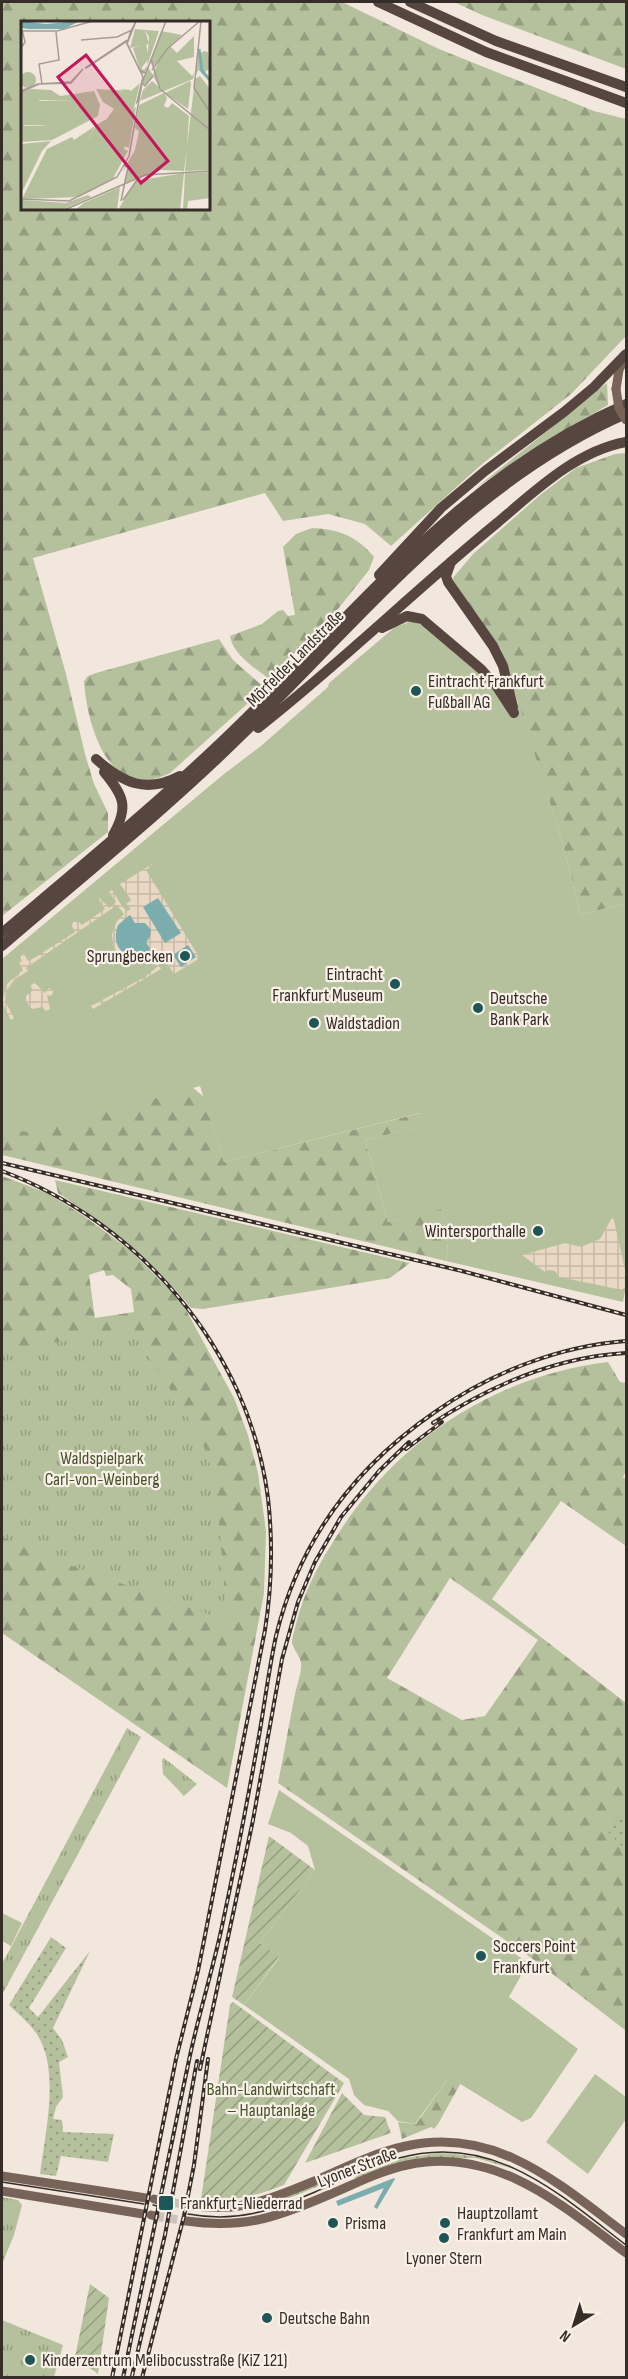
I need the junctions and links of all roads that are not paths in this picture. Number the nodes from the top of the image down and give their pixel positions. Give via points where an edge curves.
1 (378, 2) edge
2 (410, 2) edge
3 (608, 81) junction
4 (627, 82) edge
5 (627, 87) edge
6 (627, 103) edge
7 (626, 354) edge
8 (627, 404) edge
9 (627, 414) edge
10 (627, 420) edge
11 (627, 442) edge
12 (453, 559) junction
13 (360, 601) junction
14 (366, 637) junction
15 (211, 765) junction
16 (191, 770) junction
17 (110, 842) junction
18 (2, 933) edge
19 (2, 946) edge
20 (514, 2157) junction
21 (357, 2163) junction
22 (504, 2173) junction
23 (2, 2176) edge
24 (358, 2183) junction
25 (2, 2191) edge
26 (153, 2199) tunnel mouth
27 (189, 2205) tunnel mouth
28 (149, 2215) tunnel mouth
29 (186, 2221) tunnel mouth
30 (627, 2234) edge
31 (627, 2253) edge

1 - 6 highway via 486,52
2 - 3 highway via 496,41
3 - 4 highway
3 - 5 highway
7 - 10 main road, bridge via 616,389 619,408
7 - 13 highway via 564,412 441,508
8 - 13 highway, Mörfelder Landstraße via 557,440 489,486
9 - 15 highway, Mörfelder Landstraße via 546,458 457,523
11 - 12 highway via 573,463
12 - 14 highway
12 - 14 highway via 448,582 498,656 514,713 481,669 418,617 399,618
13 - 16 highway, Mörfelder Landstraße
14 - 15 highway
15 - 19 highway, Mörfelder Landstraße
16 - 17 highway, Mörfelder Landstraße
16 - 17 highway via 159,784 143,785 119,778 96,759 118,789 123,803 121,820
17 - 18 highway, Mörfelder Landstraße
20 - 21 main road, Lyoner Straße via 445,2141 406,2145
20 - 22 main road via 521,2163 521,2171
20 - 30 main road, Lyoner Straße
21 - 24 main road via 349,2175
21 - 27 main road, Lyoner Straße via 248,2206
22 - 24 main road, Lyoner Straße via 466,2162 428,2161 392,2169
22 - 31 main road, Lyoner Straße via 560,2204
23 - 26 main road
24 - 29 main road, Lyoner Straße via 264,2220 224,2224
25 - 28 main road

